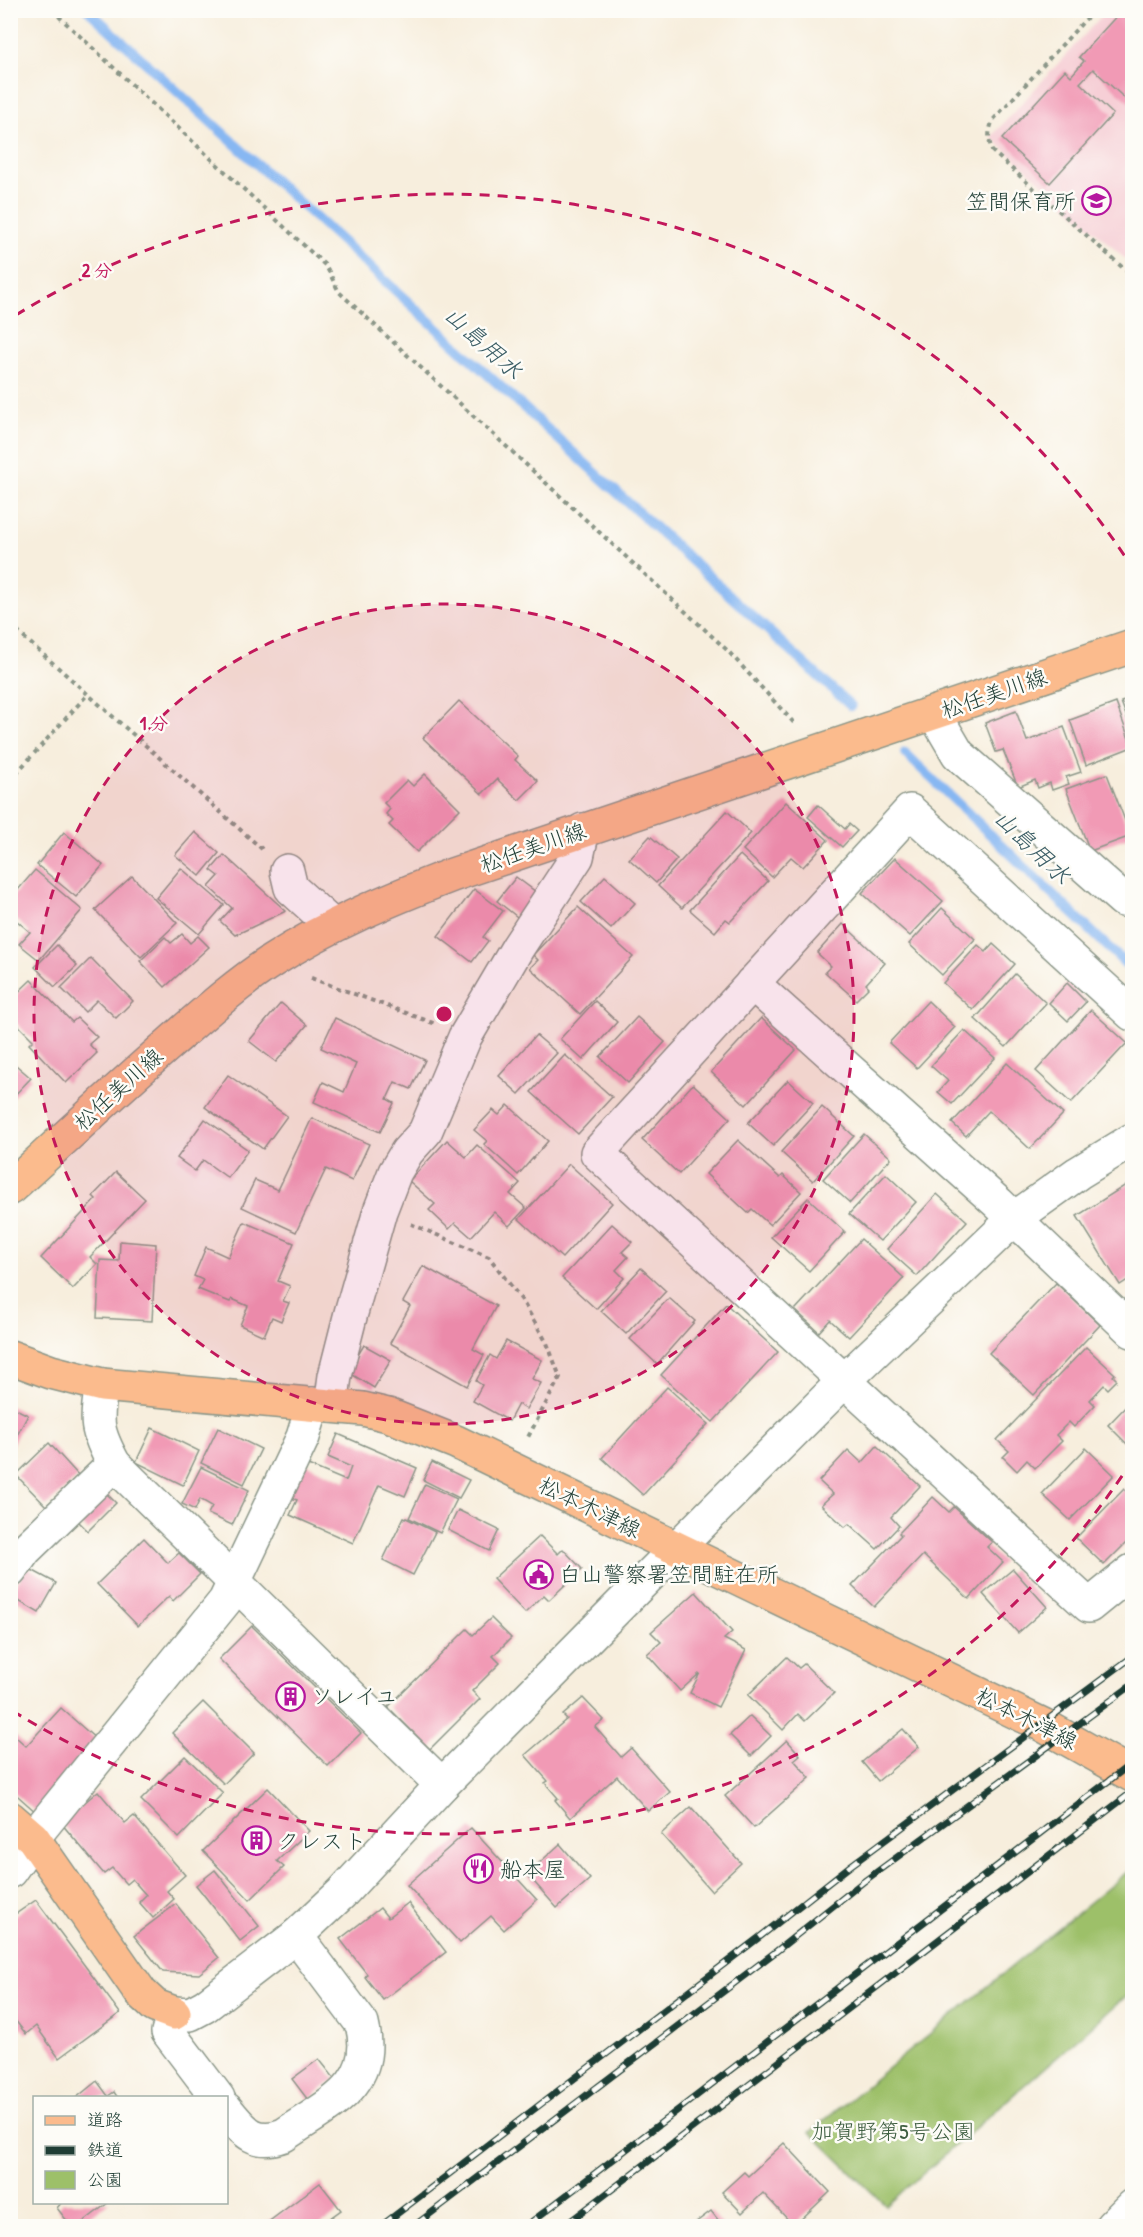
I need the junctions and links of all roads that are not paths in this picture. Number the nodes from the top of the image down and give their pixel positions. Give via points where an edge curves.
1 (1132, 646) edge
2 (934, 713) junction
3 (583, 830) junction
4 (287, 871) road end
5 (1132, 896) edge
6 (333, 926) junction
7 (752, 983) junction
8 (1132, 1014) edge
9 (1132, 1140) edge
10 (10, 1188) edge
11 (1015, 1218) junction
12 (1132, 1331) edge
13 (10, 1356) edge
14 (844, 1381) junction
15 (102, 1385) junction
16 (322, 1405) junction
17 (114, 1464) junction
18 (676, 1549) junction
19 (10, 1571) edge
20 (1132, 1571) edge
21 (235, 1584) junction
22 (1132, 1775) edge
23 (442, 1785) junction
24 (22, 1828) edge
25 (10, 1870) edge
26 (296, 1936) junction
27 (174, 2013) junction
28 (217, 2096) edge
29 (228, 2112) edge
30 (1132, 2206) edge
31 (1112, 2226) edge

1 - 2 main road, 松任美川線
2 - 3 main road, 松任美川線
2 - 5 street via 958,754 1123,900
3 - 6 main road, 松任美川線 via 392,898
3 - 16 street via 577,858 465,1037 425,1132 395,1172 380,1211 335,1376
4 - 6 street via 291,888
6 - 10 main road, 松任美川線 via 271,962 220,999
7 - 8 street via 910,811
7 - 11 street
7 - 14 street via 597,1153
9 - 11 street
11 - 12 street
11 - 14 street
13 - 15 main road, 松本木津線
14 - 18 street
14 - 20 street via 1089,1606
15 - 16 main road, 松本木津線
15 - 17 street via 98,1428
16 - 18 main road, 松本木津線 via 388,1415 456,1443
16 - 21 street via 303,1437
17 - 19 street via 25,1550
17 - 21 street
18 - 22 main road, 松本木津線 via 1043,1725
18 - 23 street
21 - 23 street
21 - 24 street via 225,1601
23 - 26 street via 342,1893
24 - 25 street
24 - 27 main road via 141,1993 155,2006
26 - 27 street via 205,2006 190,2014
26 - 29 street via 362,2024 366,2041 361,2073 348,2090 274,2139 251,2136
27 - 28 street via 168,2032
30 - 31 street

